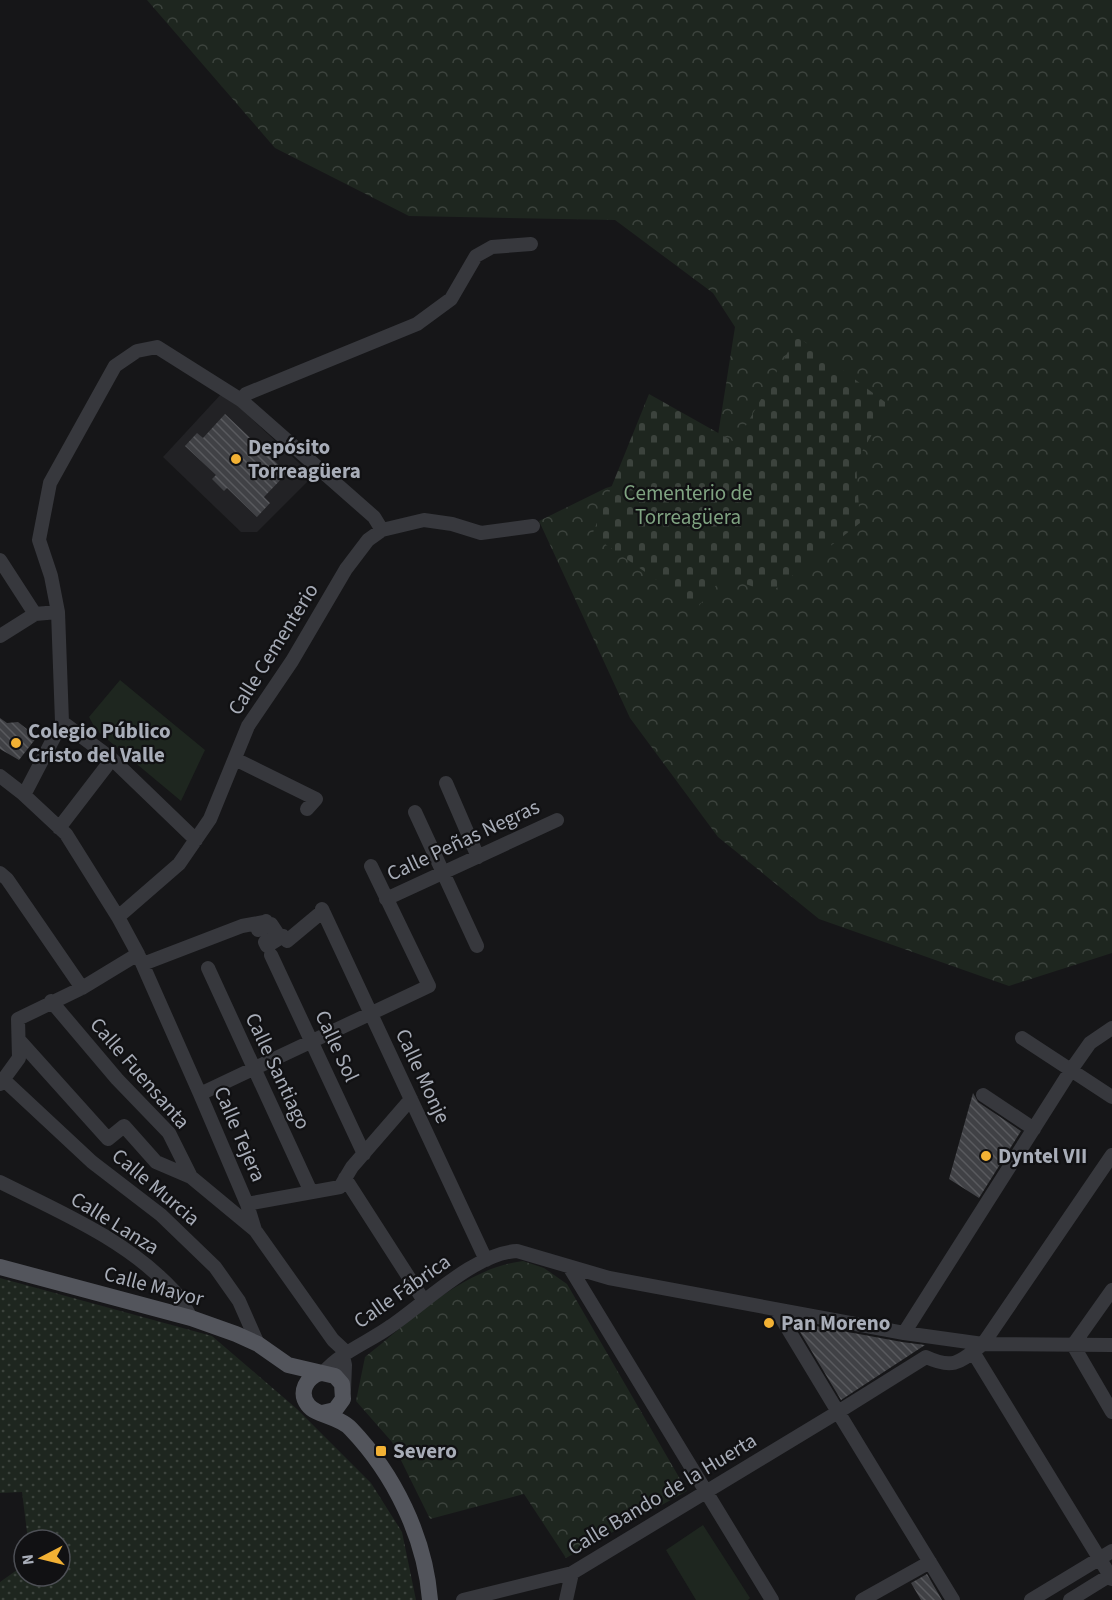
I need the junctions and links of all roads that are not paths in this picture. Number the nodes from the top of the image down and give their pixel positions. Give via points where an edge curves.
1 (531, 244) dead end
2 (241, 400) junction
3 (533, 526) dead end
4 (382, 530) junction
5 (0, 560) edge
6 (58, 612) junction
7 (35, 614) junction
8 (0, 636) edge
9 (62, 722) junction
10 (112, 759) junction
11 (237, 760) junction
12 (0, 776) edge
13 (446, 783) dead end
14 (24, 795) junction
15 (307, 809) dead end
16 (416, 812) dead end
17 (557, 820) dead end
18 (59, 828) junction
19 (196, 840) junction
20 (478, 857) junction
21 (371, 866) dead end
22 (0, 873) edge
23 (444, 873) junction
24 (386, 899) junction
25 (118, 917) junction
26 (477, 946) dead end
27 (271, 956) dead end
28 (140, 959) junction
29 (208, 968) dead end
30 (82, 988) junction
31 (51, 1001) junction
32 (371, 1014) junction
33 (1112, 1028) edge
34 (1022, 1038) dead end
35 (19, 1040) junction
36 (312, 1042) junction
37 (253, 1070) junction
38 (1071, 1070) junction
39 (2, 1082) edge
40 (200, 1094) junction
41 (983, 1095) dead end
42 (1112, 1097) edge
43 (411, 1100) junction
44 (1034, 1130) junction
45 (364, 1154) junction
46 (1112, 1155) edge
47 (191, 1177) junction
48 (345, 1178) junction
49 (0, 1182) edge
50 (311, 1192) junction
51 (247, 1204) junction
52 (255, 1230) junction
53 (486, 1260) junction
54 (0, 1267) edge
55 (570, 1268) junction
56 (1112, 1290) edge
57 (424, 1301) junction
58 (777, 1311) junction
59 (190, 1318) junction
60 (904, 1333) junction
61 (258, 1344) junction
62 (1112, 1345) edge
63 (1073, 1346) junction
64 (978, 1348) junction
65 (345, 1355) junction
66 (288, 1365) junction
67 (322, 1373) junction
68 (303, 1394) junction
69 (343, 1394) junction
70 (838, 1412) junction
71 (1112, 1412) edge
72 (322, 1413) junction
73 (351, 1429) junction
74 (706, 1492) junction
75 (1112, 1551) edge
76 (1099, 1558) junction
77 (930, 1562) junction
78 (572, 1573) junction
79 (1111, 1576) edge
80 (430, 1600) edge
81 (463, 1600) edge
82 (566, 1600) edge
83 (772, 1600) edge
84 (862, 1600) edge
85 (953, 1600) edge
86 (1031, 1600) edge
87 (1070, 1600) edge

1 - 2 street via 492,247 476,256 451,299 417,324 246,394
2 - 4 street via 374,517
2 - 6 street via 157,347 137,351 115,366 50,483 39,540
3 - 4 street, Calle Cementerio via 481,533 424,520
4 - 11 street, Calle Cementerio via 368,540 346,569 248,726
5 - 7 street
6 - 7 street
6 - 9 street
7 - 8 street
9 - 10 street
9 - 14 street
10 - 18 street
10 - 19 street
11 - 15 street via 316,799
11 - 19 street, Calle Cementerio
12 - 14 street, Calle Tejera
13 - 20 street
14 - 18 street, Calle Tejera
16 - 23 street
17 - 20 street, Calle Peñas Negras
18 - 25 street, Calle Tejera
19 - 25 street, Calle Cementerio via 179,864
20 - 23 street, Calle Peñas Negras
21 - 24 street
22 - 30 street
23 - 24 street, Calle Peñas Negras
23 - 26 street
24 - 32 street via 429,986
25 - 28 street, Calle Tejera
27 - 36 street, Calle Sol
28 - 30 street
28 - 32 street, Calle Monje via 266,921 257,926 258,930 271,924 279,936 265,942 267,946 283,936 287,941 322,910
28 - 40 street, Calle Tejera
29 - 37 street, Calle Santiago
30 - 31 street
31 - 35 street via 18,1019
31 - 47 street, Calle Fuensanta via 169,1133
32 - 36 street
32 - 43 street, Calle Monje
33 - 38 street via 1090,1043
34 - 38 street
35 - 39 street via 19,1058
35 - 47 street via 108,1139 124,1126 156,1162
36 - 37 street
36 - 45 street, Calle Sol
37 - 40 street
37 - 50 street, Calle Santiago
38 - 42 street
38 - 44 street
39 - 61 street, Calle Murcia via 92,1162 161,1215 215,1267 239,1301
40 - 51 street, Calle Tejera
41 - 44 street
43 - 45 street
43 - 53 street, Calle Monje
44 - 60 street
45 - 48 street
46 - 64 street
47 - 52 street
48 - 50 street via 340,1187
48 - 57 street
49 - 59 street, Calle Lanza via 108,1238 176,1292
50 - 51 street
51 - 52 street, Calle Tejera
52 - 65 street, Calle Tejera
53 - 55 street, Calle Fábrica via 517,1251
53 - 57 street, Calle Fábrica
54 - 59 main road, Calle Mayor
55 - 58 street, Calle Fábrica
55 - 74 street
56 - 63 street
57 - 65 street, Calle Fábrica
58 - 60 street, Calle Fábrica
58 - 70 street
59 - 61 main road, Calle Mayor
60 - 64 street, Calle Fábrica
61 - 66 main road, Calle Mayor
62 - 63 street, Calle Fábrica
63 - 64 street, Calle Fábrica
63 - 71 street
64 - 70 street, Calle Bando de la Huerta via 958,1362 943,1365 926,1357
64 - 76 street
65 - 67 street, Calle Fábrica via 337,1357
65 - 69 street, Calle Fábrica
66 - 67 main road, Calle Mayor
66 - 68 main road, Calle Mayor
67 - 68 main road via 308,1380
67 - 69 main road via 335,1376
68 - 72 main road via 309,1407
69 - 72 main road via 335,1410
69 - 73 main road
70 - 74 street, Calle Bando de la Huerta
70 - 77 street
72 - 73 main road
73 - 80 main road via 389,1480 414,1529 429,1580
74 - 78 street, Calle Bando de la Huerta
74 - 83 street
75 - 76 street
76 - 79 street
76 - 86 street
77 - 84 street
77 - 85 street
78 - 81 street, Calle Bando de la Huerta
78 - 82 street
79 - 87 street

